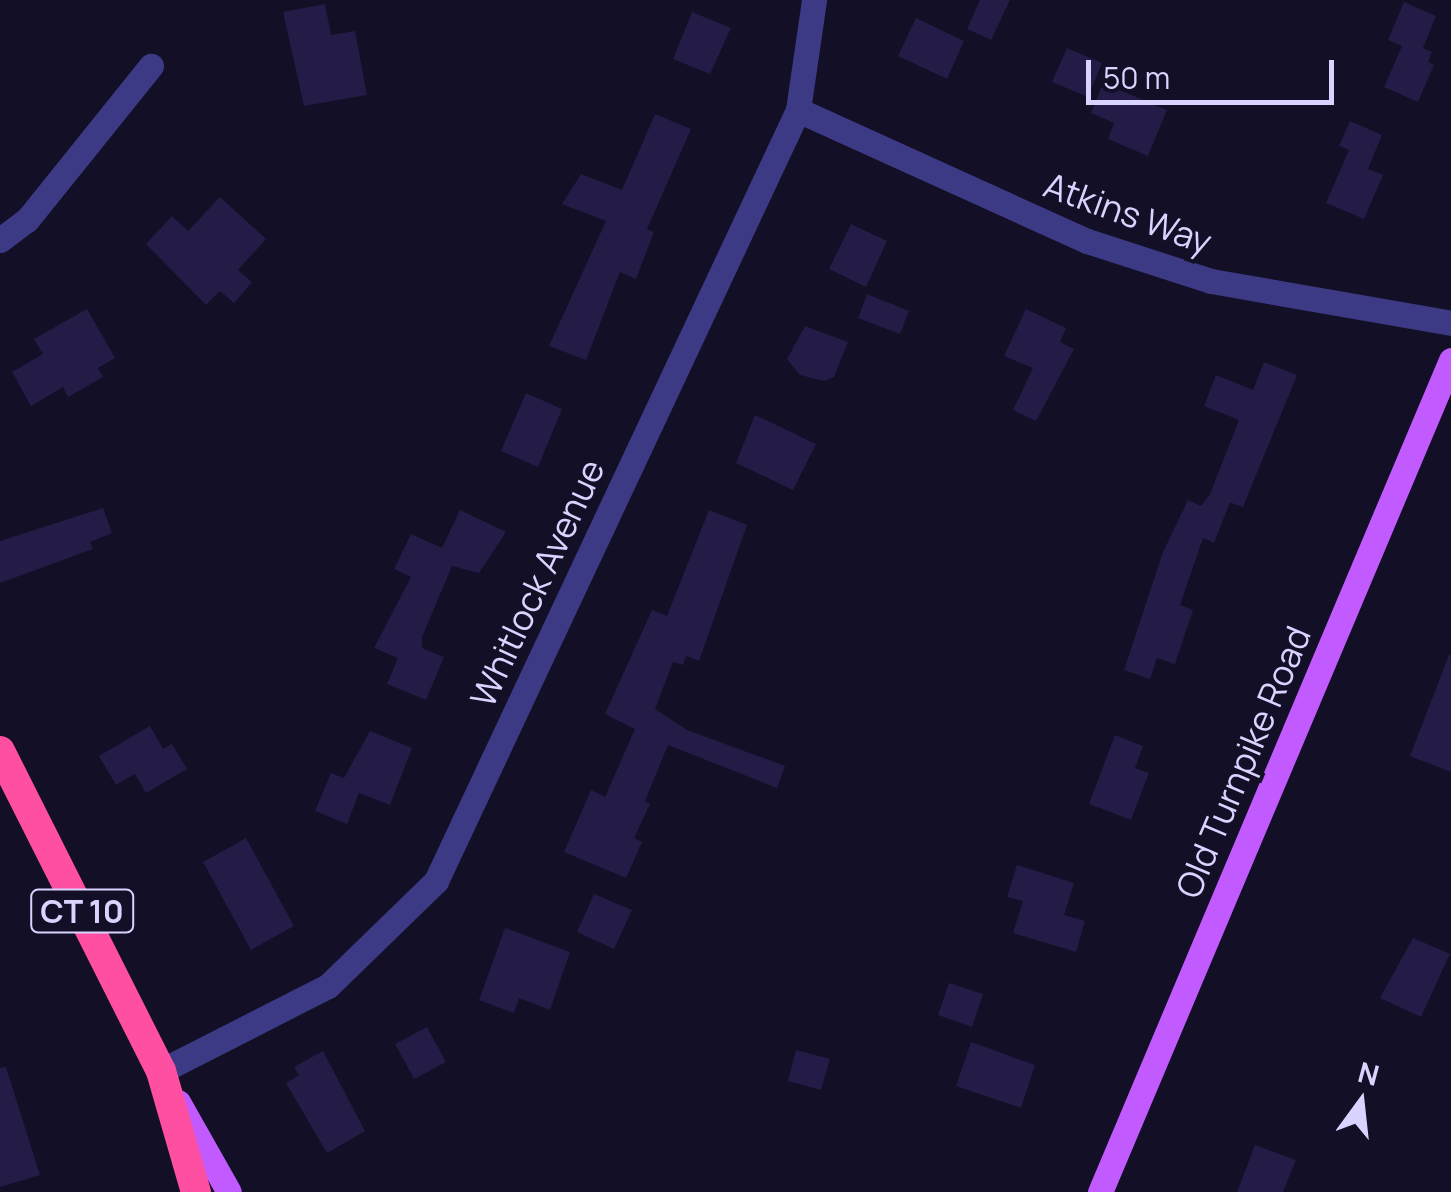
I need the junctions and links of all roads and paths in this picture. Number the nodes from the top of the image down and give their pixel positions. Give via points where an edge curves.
1 (814, 0) edge
2 (151, 66) dead end
3 (798, 110) junction
4 (0, 240) edge
5 (1451, 322) edge
6 (1451, 360) edge
7 (0, 752) edge
8 (161, 1071) junction
9 (196, 1192) edge
10 (228, 1192) edge
11 (1100, 1192) edge

1 - 3 street, Whitlock Avenue
2 - 4 street via 26,220
3 - 5 street, Atkins Way via 1087,241 1175,270
3 - 8 street, Whitlock Avenue via 436,881 328,986
6 - 11 main road, Old Turnpike Road
7 - 8 highway, CT 10
8 - 9 highway, CT 10
8 - 10 main road

